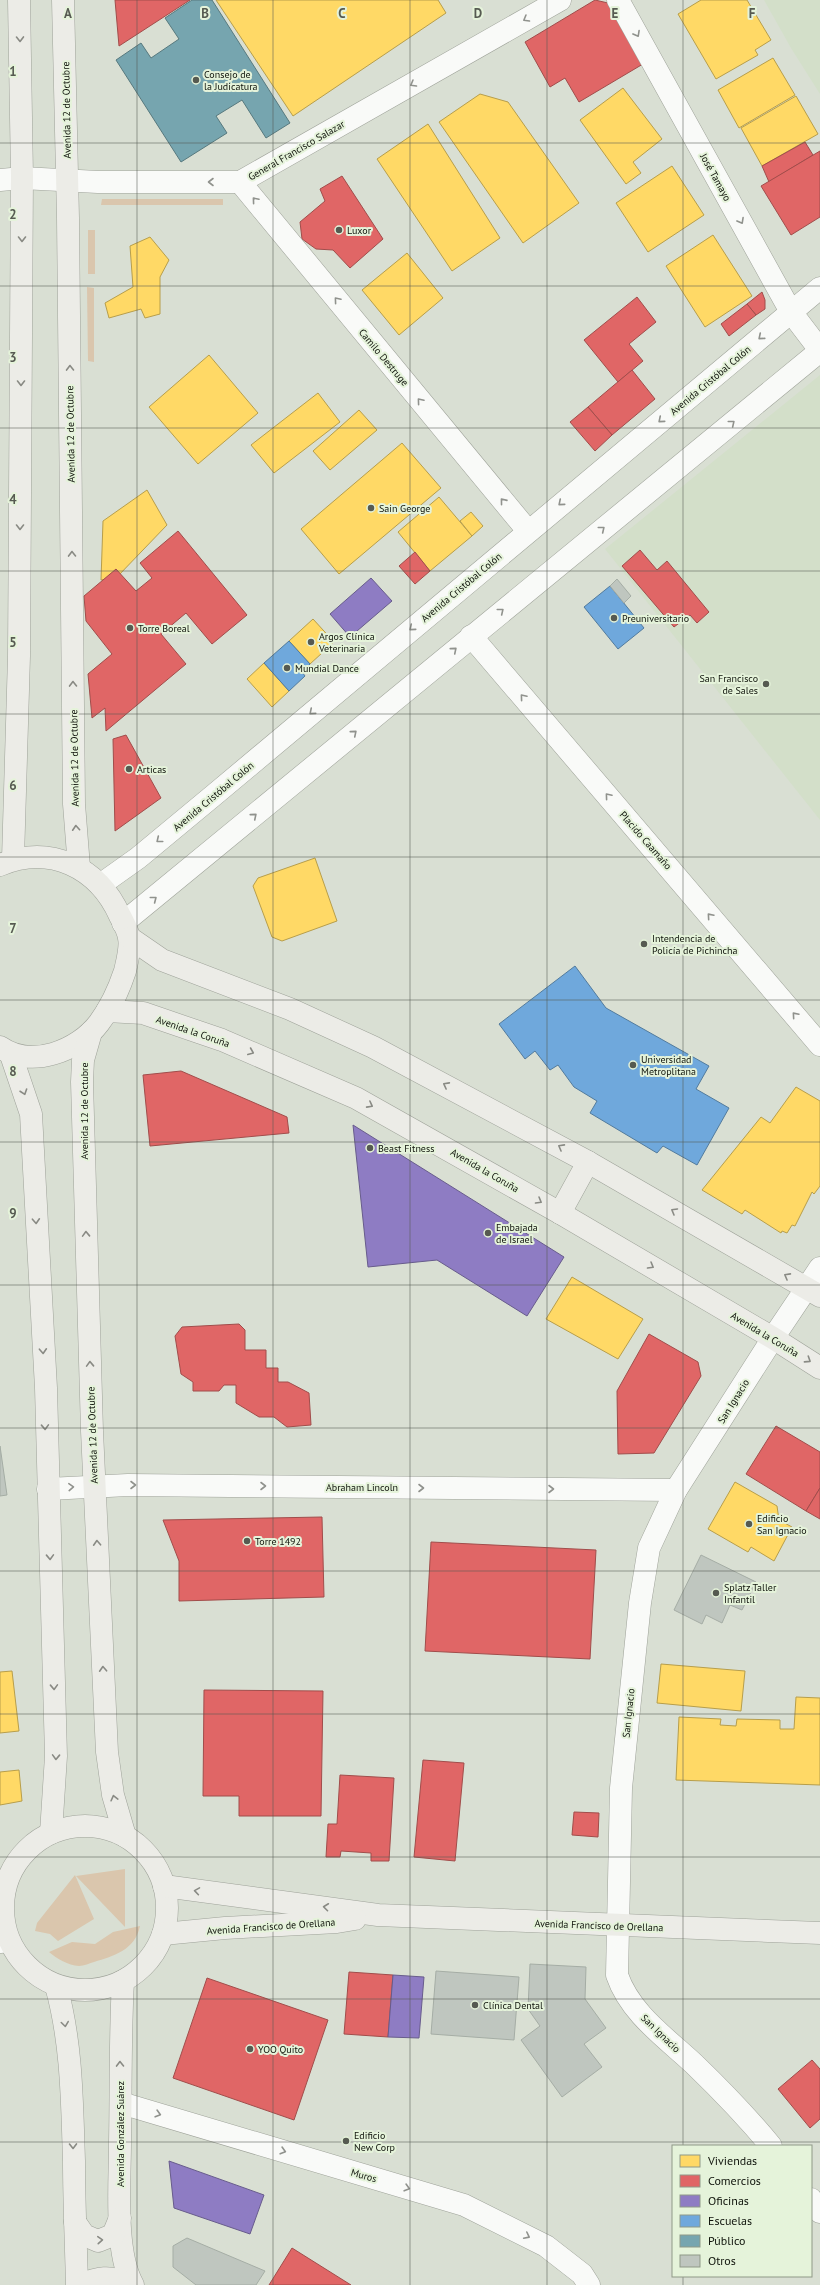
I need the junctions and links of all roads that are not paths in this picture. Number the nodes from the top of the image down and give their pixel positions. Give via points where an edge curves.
1 (19, 0) edge
2 (63, 0) edge
3 (560, 0) edge
4 (618, 0) edge
5 (22, 178) junction
6 (0, 180) edge
7 (68, 180) junction
8 (240, 182) junction
9 (820, 288) edge
10 (791, 312) junction
11 (820, 351) edge
12 (528, 531) junction
13 (471, 636) junction
14 (6, 862) edge
15 (79, 867) junction
16 (100, 885) junction
17 (126, 931) junction
18 (107, 1011) junction
19 (91, 1032) junction
20 (820, 1045) edge
21 (6, 1051) edge
22 (588, 1162) junction
23 (560, 1213) junction
24 (820, 1268) edge
25 (814, 1292) edge
26 (773, 1338) junction
27 (820, 1368) edge
28 (94, 1486) junction
29 (48, 1489) junction
30 (676, 1490) junction
31 (50, 1833) junction
32 (125, 1836) junction
33 (164, 1886) junction
34 (2, 1892) edge
35 (378, 1915) junction
36 (618, 1926) junction
37 (820, 1933) edge
38 (163, 1934) junction
39 (4, 1941) edge
40 (123, 1981) junction
41 (56, 1986) junction
42 (120, 2103) junction
43 (770, 2145) edge
44 (812, 2200) edge
45 (820, 2212) edge
46 (120, 2218) junction
47 (75, 2222) junction
48 (78, 2285) edge
49 (128, 2285) edge
50 (133, 2285) edge
51 (589, 2285) edge

1 -> 5 main road
2 - 7 main road, Avenida 12 de Octubre
3 -> 8 street, General Francisco Salazar
4 -> 10 street, José Tamayo
5 - 6 street, General Francisco Salazar
5 - 7 street, General Francisco Salazar
5 -> 14 main road via 19,656
8 -> 7 street, General Francisco Salazar
15 -> 7 main road, Avenida 12 de Octubre via 74,804
12 -> 8 street, Camilo Destruge
9 - 10 street, Avenida Cristóbal Colón
10 - 11 street, José Tamayo
10 -> 12 street, Avenida Cristóbal Colón
13 -> 11 street
12 -> 16 street, Avenida Cristóbal Colón via 214,796 138,858
17 -> 13 street
20 -> 13 street, Placido Caamaño
14 - 15 main road via 33,856 54,858
15 - 16 main road
16 - 17 main road via 114,902
17 - 18 main road via 127,964 120,988
22 -> 17 main road via 373,1047 290,1009 162,960
18 - 19 main road
18 -> 23 main road, Avenida la Coruña via 143,1013 222,1040 323,1083 407,1125
19 - 21 main road via 59,1052 39,1057
28 -> 19 main road, Avenida 12 de Octubre via 82,1082 83,1060
21 -> 29 main road via 31,1114 46,1388
22 - 23 main road
25 -> 22 main road
23 -> 26 main road, Avenida la Coruña
24 - 25 street, San Ignacio
25 - 26 street, San Ignacio
26 -> 27 main road, Avenida la Coruña
26 - 30 street, San Ignacio
29 -> 28 street, Abraham Lincoln
28 -> 30 street, Abraham Lincoln
32 -> 28 main road, Avenida 12 de Octubre via 113,1795 107,1752
29 -> 31 main road via 56,1756
30 - 36 street, San Ignacio via 649,1548 640,1603 621,1788
31 - 32 main road via 65,1828 96,1826
31 - 34 main road via 29,1848 13,1868
32 - 33 main road via 150,1857 159,1871
35 -> 33 main road, Avenida Francisco de Orellana
33 - 38 main road via 167,1919
34 - 39 main road
35 - 36 main road, Avenida Francisco de Orellana
35 - 38 main road, Avenida Francisco de Orellana via 337,1922
36 - 37 main road, Avenida Francisco de Orellana
36 - 43 street, San Ignacio via 617,1975 628,1997 648,2022 718,2088
38 - 40 main road via 154,1954 140,1969
39 - 41 main road via 28,1968 41,1979
40 - 41 main road via 93,1990 78,1991
42 -> 40 main road, Avenida González Suárez
41 -> 47 main road via 64,2016 68,2048
42 - 46 main road, Avenida González Suárez
42 -> 51 street, Muros via 464,2204 546,2246 582,2274
44 - 45 street
47 -> 46 main road via 84,2235 98,2241 112,2235
46 - 50 main road, Avenida González Suárez via 126,2269
47 - 48 main road
48 - 49 main road via 94,2279 112,2277

